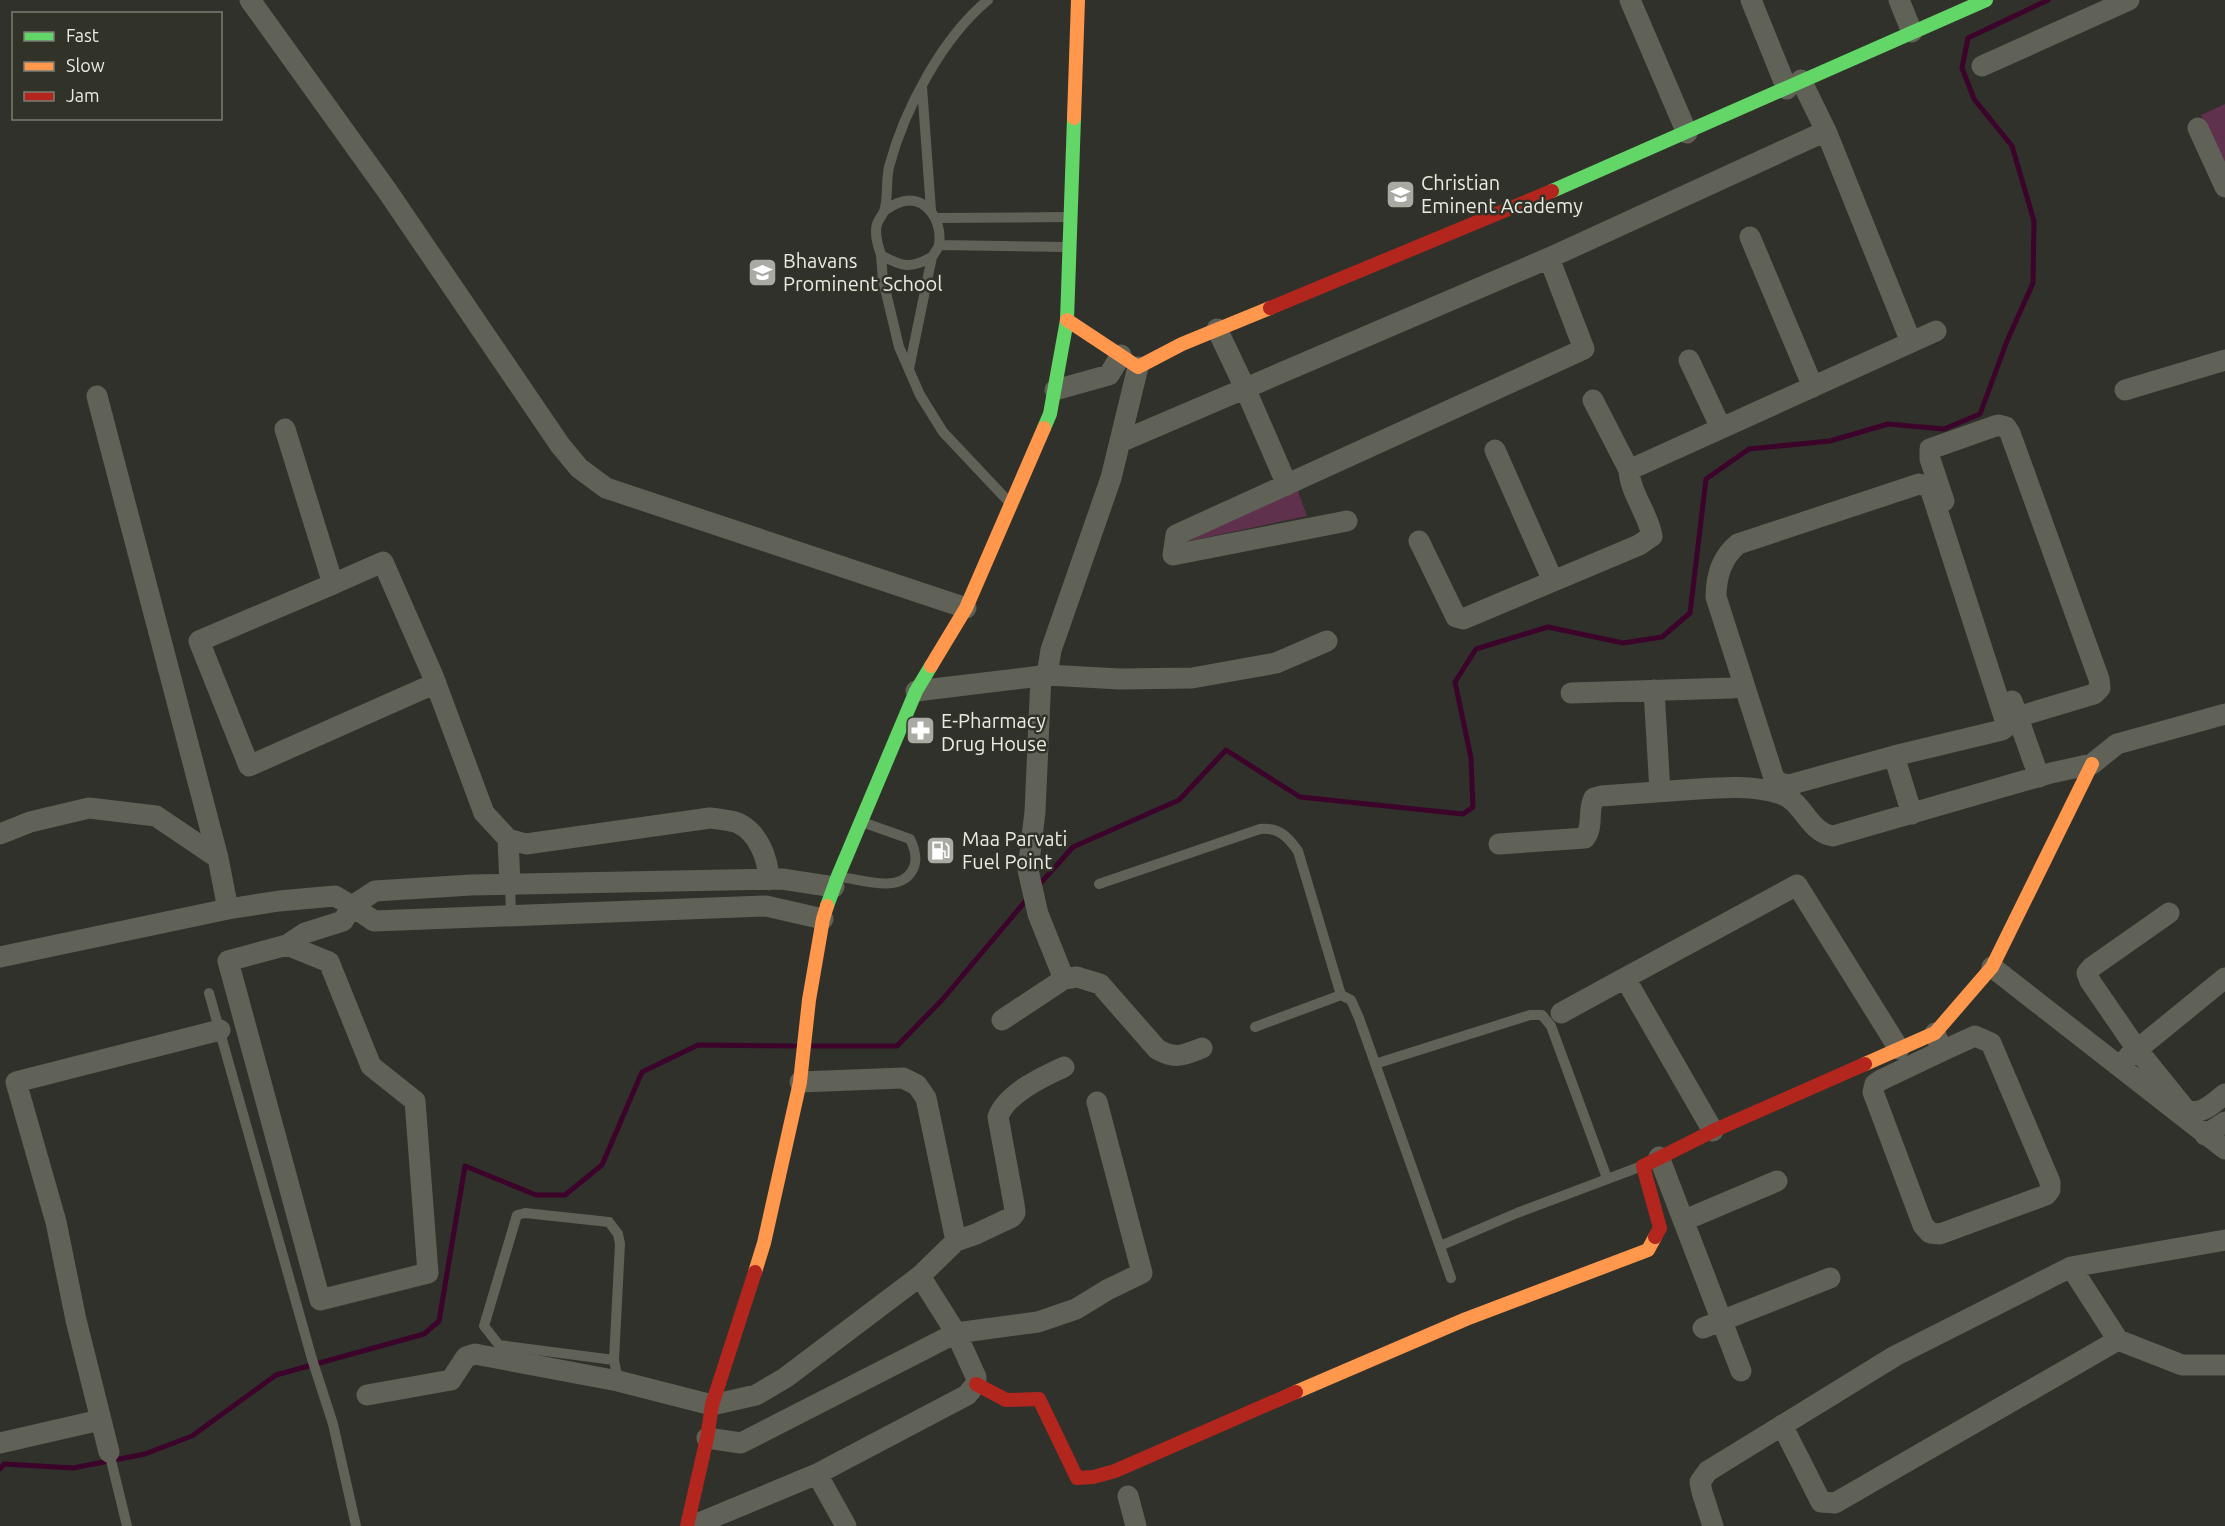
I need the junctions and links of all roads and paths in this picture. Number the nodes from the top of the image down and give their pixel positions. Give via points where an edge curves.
1 (250, 0) edge
2 (988, 0) edge
3 (1078, 0) edge
4 (1630, 0) edge
5 (1751, 0) edge
6 (1899, 0) edge
7 (1986, 0) edge
8 (2129, 0) edge
9 (1912, 32) junction
10 (1982, 66) dead end
11 (922, 84) junction
12 (1794, 85) junction
13 (2198, 128) dead end
14 (1826, 131) junction
15 (1687, 134) junction
16 (2225, 187) edge
17 (885, 210) junction
18 (934, 214) junction
19 (1071, 217) junction
20 (1750, 237) dead end
21 (939, 245) junction
22 (1070, 247) junction
23 (880, 255) junction
24 (932, 256) junction
25 (1549, 258) junction
26 (1067, 320) junction
27 (1217, 330) junction
28 (1936, 331) dead end
29 (1911, 342) junction
30 (1689, 360) dead end
31 (2225, 360) edge
32 (1130, 361) junction
33 (909, 370) junction
34 (1814, 387) junction
35 (1245, 388) junction
36 (1055, 390) junction
37 (2125, 390) dead end
38 (97, 396) dead end
39 (1593, 400) dead end
40 (1721, 428) junction
41 (285, 429) dead end
42 (1120, 441) junction
43 (1495, 450) dead end
44 (1629, 470) junction
45 (1287, 485) junction
46 (1011, 505) junction
47 (1347, 522) dead end
48 (1419, 541) dead end
49 (1553, 581) junction
50 (333, 584) junction
51 (966, 608) junction
52 (1327, 641) dead end
53 (1044, 676) junction
54 (436, 683) junction
55 (1732, 688) dead end
56 (1654, 690) junction
57 (916, 691) junction
58 (1571, 693) dead end
59 (2225, 714) edge
60 (2017, 717) junction
61 (1894, 756) junction
62 (2092, 764) junction
63 (2039, 777) junction
64 (1660, 792) junction
65 (1912, 813) junction
66 (861, 822) junction
67 (0, 834) edge
68 (508, 839) junction
69 (1499, 844) dead end
70 (218, 858) junction
71 (769, 880) junction
72 (836, 881) junction
73 (510, 884) junction
74 (1099, 884) dead end
75 (352, 906) junction
76 (228, 909) junction
77 (2169, 913) dead end
78 (511, 915) junction
79 (823, 919) junction
80 (287, 945) junction
81 (0, 957) edge
82 (1992, 966) junction
83 (1625, 978) junction
84 (2225, 978) edge
85 (1064, 979) junction
86 (209, 993) dead end
87 (1341, 994) junction
88 (1561, 1013) dead end
89 (1002, 1020) dead end
90 (1256, 1027) dead end
91 (220, 1030) junction
92 (1938, 1042) junction
93 (1202, 1048) dead end
94 (2136, 1048) junction
95 (1899, 1049) junction
96 (1375, 1064) junction
97 (1064, 1067) dead end
98 (2120, 1068) junction
99 (801, 1079) junction
100 (8, 1084) edge
101 (2225, 1094) edge
102 (1097, 1102) dead end
103 (2225, 1122) edge
104 (1713, 1131) junction
105 (2205, 1135) junction
106 (2225, 1149) edge
107 (1651, 1162) junction
108 (1607, 1178) junction
109 (1777, 1180) dead end
110 (1685, 1220) junction
111 (2225, 1240) edge
112 (956, 1241) junction
113 (1440, 1246) junction
114 (2071, 1267) junction
115 (920, 1276) junction
116 (1451, 1278) dead end
117 (1830, 1278) dead end
118 (1712, 1324) junction
119 (956, 1333) junction
120 (2118, 1340) junction
121 (614, 1360) junction
122 (2225, 1365) edge
123 (1742, 1371) dead end
124 (618, 1381) junction
125 (976, 1384) junction
126 (367, 1395) dead end
127 (712, 1405) junction
128 (100, 1420) junction
129 (1782, 1425) junction
130 (707, 1438) junction
131 (0, 1443) edge
132 (111, 1461) joint
133 (817, 1474) junction
134 (1128, 1496) dead end
135 (127, 1526) edge
136 (356, 1526) edge
137 (687, 1526) edge
138 (692, 1526) edge
139 (846, 1526) edge
140 (1136, 1526) edge
141 (1713, 1526) edge

1 - 51 street via 579,468 606,488
2 - 11 lane via 951,37
3 - 19 street
4 - 15 street
5 - 12 street
6 - 9 street
7 - 9 street
8 - 10 street
9 - 12 street
11 - 17 lane via 889,168
11 - 18 lane
12 - 14 street
12 - 15 street
13 - 16 street
14 - 25 street
14 - 29 street
15 - 27 street
17 - 18 lane via 900,202 916,201
17 - 23 lane via 877,224
18 - 19 lane
18 - 21 lane
19 - 22 street
20 - 34 street
21 - 22 lane
21 - 24 lane
22 - 26 street
23 - 24 lane via 899,265 917,266
23 - 33 lane via 899,347
24 - 33 lane
25 - 35 street
25 - 45 street via 1584,349
26 - 32 street
26 - 36 street
27 - 32 street
27 - 35 street
28 - 29 street
29 - 34 street
30 - 40 street
31 - 37 street
32 - 36 street via 1109,375
32 - 42 street
33 - 46 lane via 943,432
34 - 40 street
35 - 42 street
35 - 45 street
36 - 46 street via 1050,414
38 - 70 street
39 - 44 street
40 - 44 street
41 - 50 street
42 - 53 street
43 - 49 street
44 - 49 street via 1652,536
45 - 47 street via 1176,535 1173,555
46 - 51 street
48 - 49 street via 1456,617 1463,619
50 - 54 street via 383,562
50 - 54 street via 199,641 249,766
51 - 57 street
52 - 53 street via 1276,663 1192,678
53 - 57 street
53 - 85 street via 1028,870 1038,914
54 - 68 street via 484,813
55 - 56 street
56 - 58 street
56 - 64 street
57 - 66 street
59 - 62 street via 2117,744
60 - 60 street via 1930,459 1930,449 1998,425 2010,433 2100,688 2094,694
60 - 63 street
61 - 61 street via 2007,726 1930,491 1919,484 1738,544 1725,558 1716,584 1716,597 1773,778 1789,785
61 - 65 street
62 - 63 street
62 - 82 street
63 - 65 street
64 - 65 street via 1764,789 1784,795 1817,830 1833,836
64 - 69 street via 1594,798 1590,832 1585,838
66 - 72 street
66 - 72 lane via 910,839 915,850 915,868 907,879 890,884
67 - 70 street via 30,822 89,808 156,816
68 - 71 street via 526,844 710,818 738,823 751,832 768,863
68 - 73 street
70 - 76 street
71 - 72 street
71 - 73 street
72 - 79 street
73 - 75 street via 375,891
73 - 78 lane
74 - 87 lane via 1260,829 1270,828 1287,835 1298,851
75 - 76 street via 335,896
75 - 78 street via 374,921
75 - 80 street via 343,921 305,933
76 - 81 street
77 - 94 street via 2087,973
78 - 79 street via 766,906
79 - 99 street
80 - 80 street via 329,962 371,1066 415,1101 428,1273 320,1300 228,961
82 - 92 street
82 - 98 street
83 - 88 street
83 - 95 street via 1797,885
83 - 104 street
84 - 94 street
85 - 89 street
85 - 93 street via 1077,977 1100,984 1156,1049 1168,1056
86 - 91 lane
87 - 90 lane
87 - 96 lane via 1351,1000
91 - 100 street
91 - 136 lane via 333,1424
92 - 92 street via 1975,1036 1990,1043 2050,1182 2050,1190 2046,1195 1948,1231 1930,1233 1923,1225 1873,1092 1875,1084
92 - 95 street
94 - 98 street
94 - 101 street via 2186,1110 2201,1112
95 - 104 street
96 - 108 lane via 1530,1015 1542,1016 1551,1026
96 - 113 lane
97 - 112 street via 1030,1084 1001,1108 998,1118 1015,1213
98 - 105 street
99 - 112 street via 903,1078 917,1085 927,1098
99 - 127 street via 764,1243
100 - 128 street via 56,1222
102 - 119 street via 1142,1273 1076,1309 1038,1322
103 - 105 street
104 - 107 street
105 - 106 street
107 - 108 lane
107 - 110 street
107 - 125 street via 1660,1228 1648,1250 1466,1319 1120,1470 1077,1478 1039,1399 1006,1400
108 - 113 lane
109 - 110 street
110 - 118 street
111 - 114 street
112 - 115 street
113 - 116 lane
114 - 120 street
114 - 129 street via 1895,1356
115 - 119 street
115 - 127 street via 785,1378 756,1395
117 - 118 street
118 - 123 street
119 - 125 street
119 - 130 street via 741,1443
120 - 122 street via 2182,1365
120 - 129 street via 1835,1503 1821,1502
121 - 121 lane via 618,1234 609,1222 518,1215 484,1326 491,1338 499,1346
121 - 124 lane
124 - 126 street via 475,1354 466,1357 451,1380
124 - 127 street
125 - 133 street via 967,1395 930,1416
127 - 130 street
128 - 131 street
128 - 132 street
129 - 141 street via 1708,1471 1700,1482
130 - 137 street
132 - 135 lane
133 - 138 street
133 - 139 street
134 - 140 street

